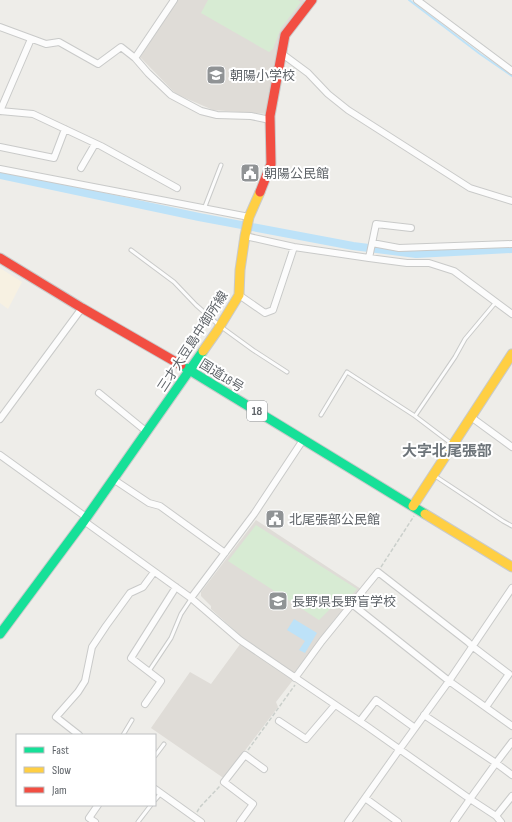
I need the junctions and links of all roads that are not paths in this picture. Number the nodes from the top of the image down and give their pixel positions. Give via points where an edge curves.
1 (174, 0) edge
2 (311, 0) edge
3 (417, 0) edge
4 (0, 27) edge
5 (31, 39) junction
6 (281, 53) junction
7 (135, 58) junction
8 (512, 70) edge
9 (0, 111) edge
10 (270, 120) junction
11 (65, 129) junction
12 (95, 144) junction
13 (0, 147) edge
14 (221, 165) dead end
15 (81, 168) dead end
16 (0, 169) edge
17 (177, 188) dead end
18 (512, 201) edge
19 (204, 208) junction
20 (249, 217) junction
21 (412, 228) dead end
22 (245, 236) junction
23 (372, 244) junction
24 (512, 244) edge
25 (294, 247) junction
26 (131, 250) dead end
27 (370, 256) junction
28 (0, 258) edge
29 (239, 295) junction
30 (496, 302) junction
31 (82, 308) junction
32 (512, 314) edge
33 (220, 326) junction
34 (512, 354) edge
35 (190, 370) junction
36 (287, 372) dead end
37 (100, 393) dead end
38 (321, 415) dead end
39 (415, 416) junction
40 (471, 417) junction
41 (0, 419) edge
42 (147, 432) junction
43 (303, 440) junction
44 (453, 445) junction
45 (512, 447) edge
46 (0, 455) edge
47 (433, 475) junction
48 (114, 479) junction
49 (415, 508) junction
50 (85, 519) junction
51 (512, 526) edge
52 (225, 553) junction
53 (512, 566) edge
54 (154, 572) junction
55 (176, 587) junction
56 (512, 588) edge
57 (191, 598) junction
58 (352, 604) junction
59 (0, 634) edge
60 (472, 646) junction
61 (149, 671) junction
62 (297, 679) junction
63 (449, 681) junction
64 (145, 704) dead end
65 (335, 705) junction
66 (486, 707) junction
67 (424, 715) junction
68 (132, 720) dead end
69 (279, 721) dead end
70 (360, 721) junction
71 (512, 726) edge
72 (415, 728) junction
73 (78, 734) edge
74 (124, 734) edge
75 (512, 742) edge
76 (164, 744) dead end
77 (399, 750) junction
78 (156, 755) edge
79 (496, 764) junction
80 (264, 769) dead end
81 (512, 775) edge
82 (158, 791) edge
83 (512, 796) edge
84 (365, 798) junction
85 (470, 799) junction
86 (97, 806) edge
87 (150, 806) edge
88 (496, 816) junction
89 (192, 819) edge
90 (95, 822) edge
91 (138, 822) edge
92 (202, 822) edge
93 (241, 822) edge
94 (348, 822) edge
95 (398, 822) edge
96 (454, 822) edge
97 (501, 822) edge

1 - 7 street
2 - 6 main road, 三才大豆島中御所線 via 285,34
3 - 8 street
4 - 5 street
5 - 7 street via 46,44 59,42 98,64 121,46
5 - 9 street
6 - 10 main road, 三才大豆島中御所線
6 - 18 street via 308,73 348,110 470,188
7 - 10 street via 171,95 201,111
9 - 11 street via 33,114
10 - 20 main road, 三才大豆島中御所線 via 271,164
11 - 12 street
11 - 13 street via 54,158
12 - 15 street
12 - 17 street
14 - 19 lane
16 - 19 street
19 - 20 street
20 - 22 main road, 三才大豆島中御所線
21 - 23 street via 376,224
22 - 25 street
22 - 29 main road, 三才大豆島中御所線
23 - 24 street via 399,248
23 - 27 street
25 - 27 street
25 - 29 street via 273,310 265,313
26 - 33 lane via 174,282
27 - 30 street via 408,263 429,263 454,271
28 - 31 main road, 国道18号 / 18
29 - 33 main road, 三才大豆島中御所線
30 - 32 street
30 - 39 lane via 465,339
31 - 35 main road, 国道18号 / 18
31 - 41 street
33 - 35 main road, 三才大豆島中御所線
33 - 36 lane
34 - 40 main road
35 - 42 main road, 三才大豆島中御所線
35 - 43 main road, 国道18号 / 18
37 - 42 street
38 - 39 lane via 347,372
39 - 44 lane
40 - 44 main road
40 - 45 street
42 - 48 main road, 三才大豆島中御所線
43 - 49 main road, 国道18号 / 18
43 - 52 street
44 - 47 main road
46 - 50 street
47 - 49 main road
47 - 51 lane
48 - 50 main road, 三才大豆島中御所線
48 - 52 street via 149,503 160,506
49 - 53 main road, 国道18号 / 18
50 - 54 street
50 - 59 main road, 三才大豆島中御所線
52 - 57 street
54 - 55 street
54 - 73 street via 143,587 130,594 106,626 92,647 85,681 56,717
55 - 57 street
55 - 61 street via 131,658
56 - 60 street
57 - 61 lane via 171,638
57 - 62 street via 240,640
58 - 60 street via 378,572
58 - 62 street via 322,641
58 - 63 street
60 - 63 street
60 - 66 street via 510,674
61 - 64 street via 161,681
62 - 65 street
63 - 66 street
63 - 67 street
65 - 69 street via 306,739
65 - 70 street
66 - 71 street
67 - 72 street
67 - 79 street
68 - 74 lane
70 - 72 street via 376,700
70 - 77 street
72 - 77 street
75 - 79 street
76 - 78 lane
77 - 84 street
77 - 85 street
79 - 81 street
79 - 85 street
80 - 93 street via 245,755 224,782 253,804
82 - 89 street
83 - 88 street
84 - 94 street
84 - 95 street
85 - 88 street
85 - 96 street
86 - 90 street via 89,818
87 - 91 lane
88 - 97 street
89 - 92 street

